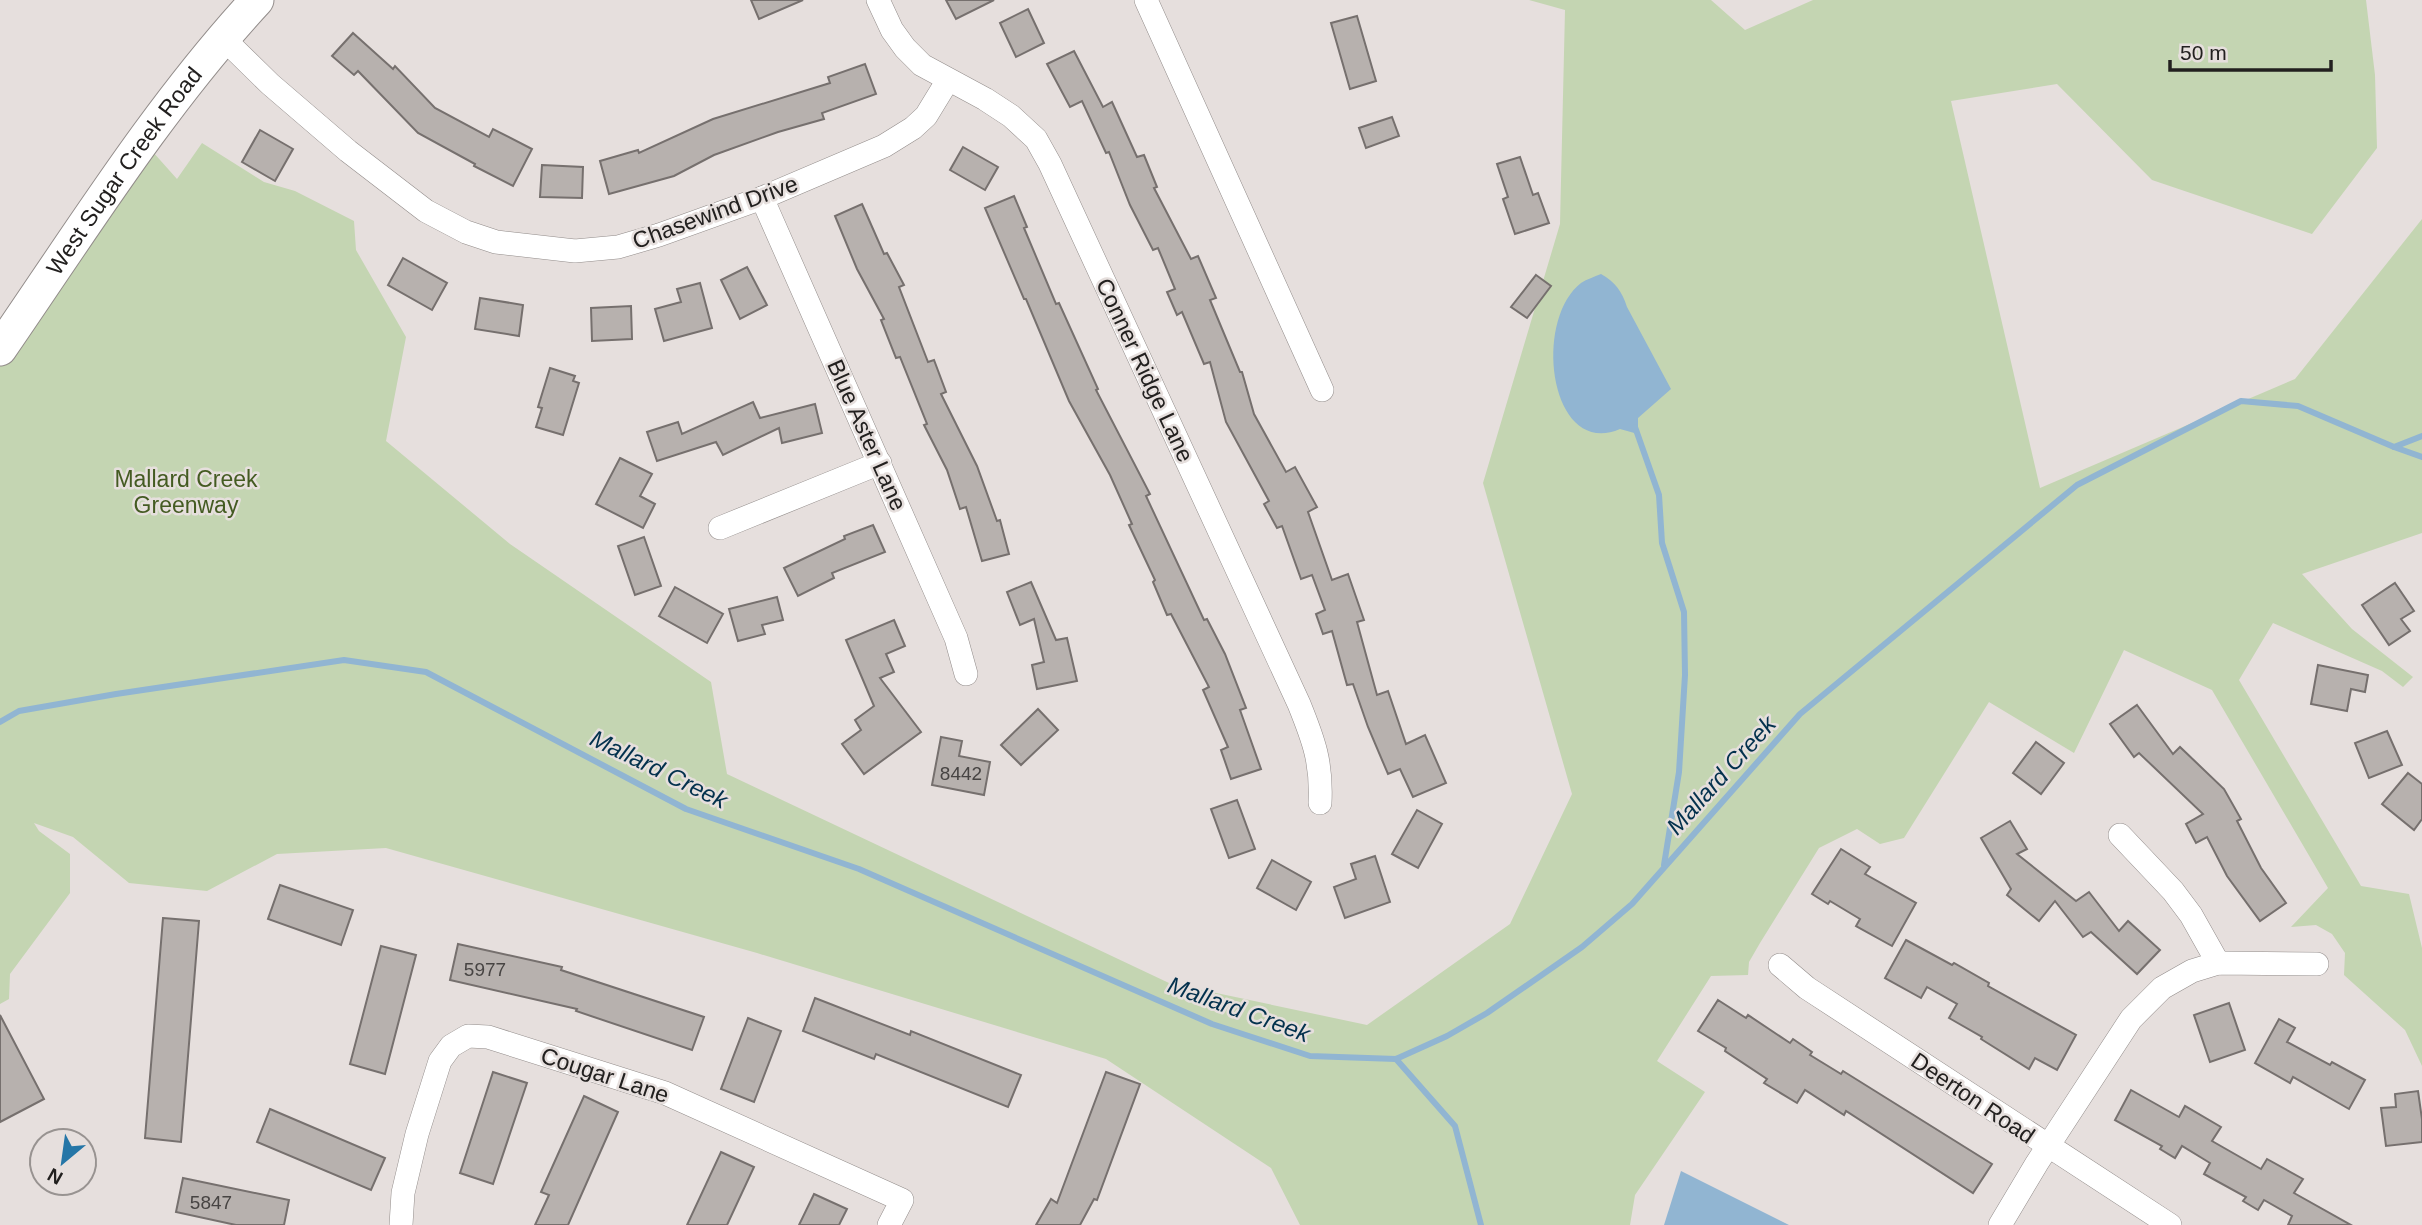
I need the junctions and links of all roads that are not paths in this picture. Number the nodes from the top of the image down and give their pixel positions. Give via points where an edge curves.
1 (257, 0) edge
2 (878, 0) edge
3 (1146, 0) edge
4 (223, 38) junction
5 (948, 80) junction
6 (762, 198) junction
7 (0, 349) edge
8 (1322, 390) dead end
9 (880, 463) junction
10 (720, 528) dead end
11 (966, 674) dead end
12 (1320, 803) dead end
13 (2120, 835) dead end
14 (2218, 963) junction
15 (2316, 964) dead end
16 (1780, 965) dead end
17 (2047, 1147) junction
18 (401, 1225) edge
19 (889, 1225) edge
20 (2000, 1225) edge
21 (2170, 1225) edge

1 - 4 main road, West Sugar Creek Road
2 - 5 street, Conner Ridge Lane via 905,48
3 - 8 street
4 - 6 street, Chasewind Drive via 390,185 426,211 496,242 575,251 618,247
4 - 7 main road, West Sugar Creek Road via 166,111
5 - 6 street, Chasewind Drive via 914,128 884,146
5 - 12 street, Conner Ridge Lane via 1011,116 1036,139 1051,164 1299,704 1317,748
6 - 9 street, Blue Aster Lane
9 - 10 street
9 - 11 street, Blue Aster Lane via 956,638
13 - 14 street via 2173,891
14 - 15 street
14 - 17 street via 2162,988 2131,1019
16 - 17 street, Deerton Road via 1807,988
17 - 20 street
17 - 21 street, Deerton Road
18 - 19 street, Cougar Lane via 403,1193 430,1088 440,1061 451,1046 468,1036 488,1037 652,1089 811,1157 902,1200

